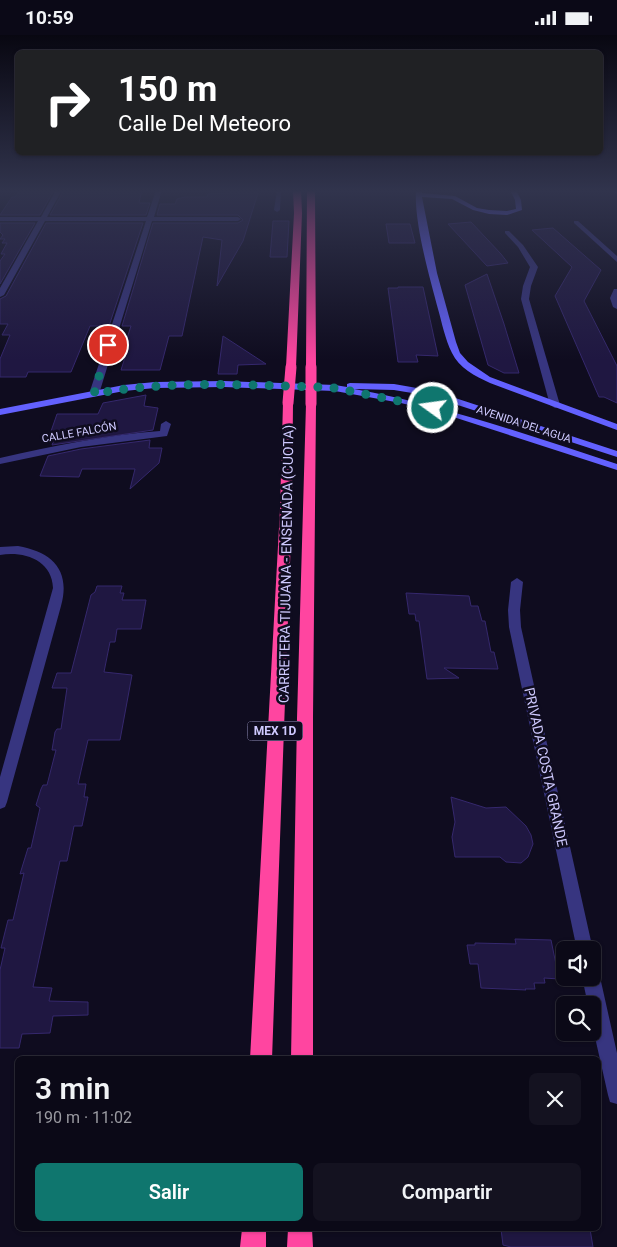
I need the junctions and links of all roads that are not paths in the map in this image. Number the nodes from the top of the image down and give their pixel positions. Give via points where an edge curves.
1 (27, 247) edge
2 (141, 247) edge
3 (296, 247) edge
4 (311, 247) edge
5 (431, 247) edge
6 (521, 247) edge
7 (602, 247) edge
8 (617, 260) edge
9 (617, 291) edge
10 (0, 295) edge
11 (617, 307) edge
12 (335, 388) junction
13 (94, 394) junction
14 (555, 405) junction
15 (0, 412) edge
16 (617, 427) edge
17 (165, 429) dead end
18 (617, 454) edge
19 (0, 461) edge
20 (617, 467) edge
21 (0, 551) edge
22 (517, 582) dead end
23 (0, 802) edge
24 (584, 941) edge
25 (593, 986) edge
26 (261, 1056) edge
27 (302, 1056) edge
28 (617, 1095) edge
29 (254, 1231) edge
30 (300, 1231) edge
31 (253, 1247) edge
32 (300, 1247) edge

1 - 10 street
2 - 13 street
3 - 26 highway, CARRETERA TIJUANA - ENSENADA (CUOTA) / MEX 1D, bridge
4 - 27 highway, CARRETERA TIJUANA - ENSENADA (CUOTA) / MEX 1D, bridge
5 - 14 main road via 451,341 457,353 484,378
6 - 14 street via 534,267 525,299
7 - 8 street
9 - 11 street via 614,298
12 - 13 main road, AVENIDA DEL AGUA via 187,383
12 - 18 main road, AVENIDA DEL AGUA via 375,386 431,393
12 - 20 main road, AVENIDA DEL AGUA via 437,409
13 - 15 main road, AVENIDA DEL AGUA
14 - 16 main road
17 - 19 street, CALLE FALCÓN
21 - 23 street via 25,550 42,557 58,580 58,594
22 - 24 street, PRIVADA COSTA GRANDE via 515,627
25 - 28 street
29 - 31 highway
30 - 32 highway

